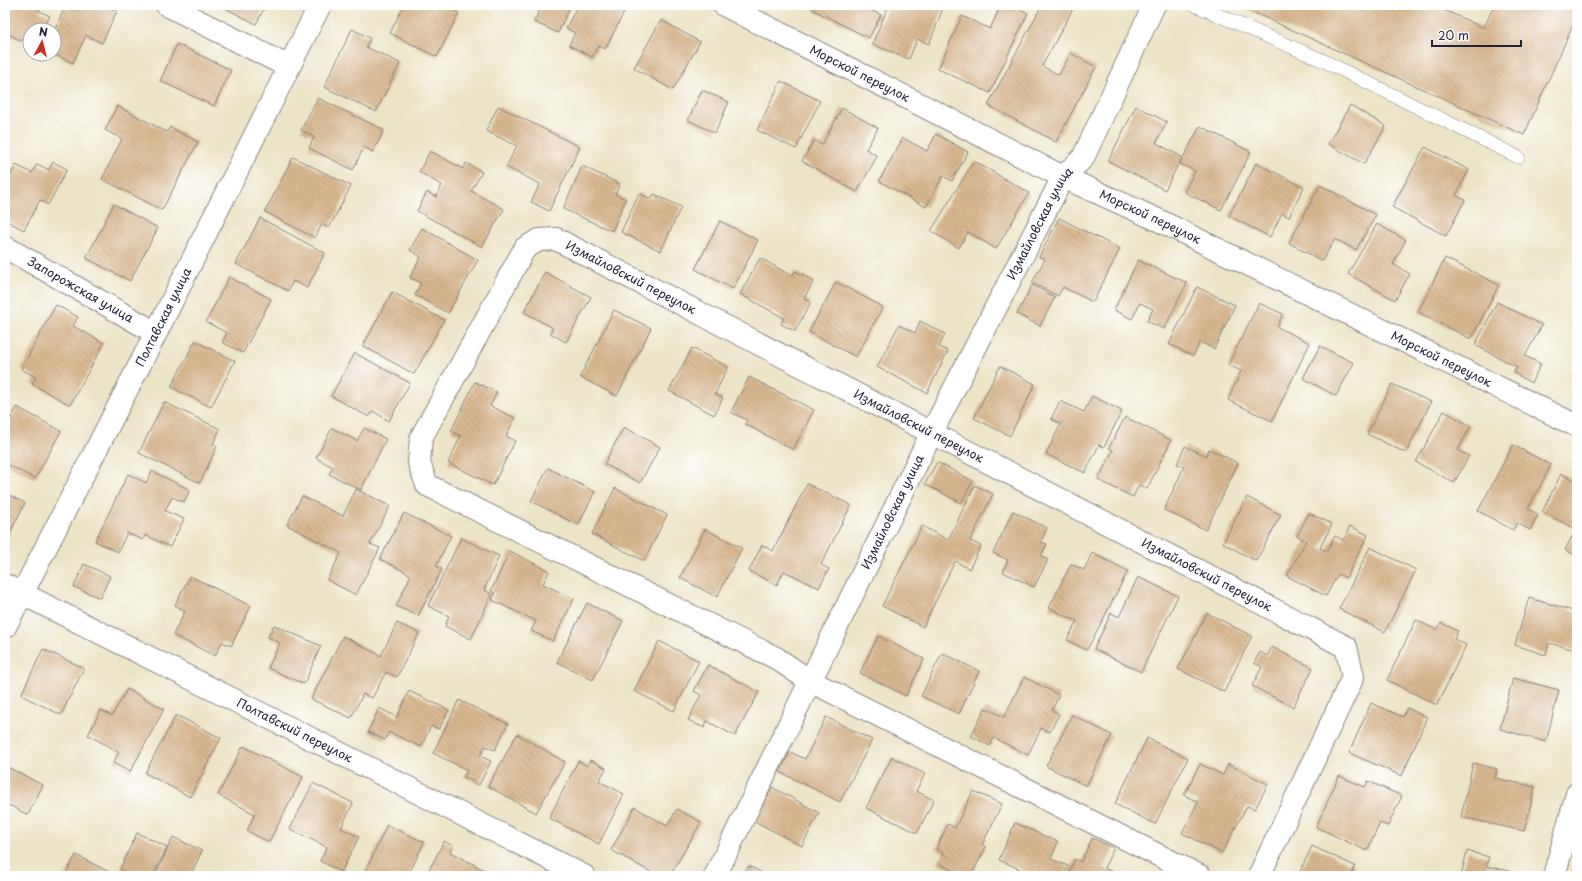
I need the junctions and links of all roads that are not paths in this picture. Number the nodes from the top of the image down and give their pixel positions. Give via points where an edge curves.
1 (167, 5) edge
2 (320, 5) edge
3 (724, 5) edge
4 (1154, 5) edge
5 (1195, 5) edge
6 (289, 67) junction
7 (1518, 157) dead end
8 (1063, 177) junction
9 (5, 247) edge
10 (156, 333) junction
11 (1577, 426) edge
12 (932, 434) junction
13 (13, 590) edge
14 (5, 628) edge
15 (810, 681) junction
16 (1577, 794) edge
17 (584, 876) edge
18 (715, 876) edge
19 (1200, 876) edge
20 (1259, 876) edge
21 (1554, 876) edge

1 - 6 street
2 - 6 street, Полтавская улица
3 - 8 street, Морской переулок
4 - 8 street, Измайловская улица via 1083,158
5 - 7 lane via 1324,61
6 - 10 street, Полтавская улица
8 - 11 street, Морской переулок via 1158,220
8 - 12 street, Измайловская улица
9 - 10 street, Запорожская улица
10 - 13 street, Полтавская улица
12 - 15 street, Измайловская улица
12 - 15 street, Измайловский переулок via 556,239 540,240 525,248 421,438 419,463 427,485 776,658
12 - 20 street, Измайловский переулок via 1346,647 1353,677
13 - 14 street, Полтавская улица
13 - 17 street, Полтавский переулок
15 - 18 street, Измайловская улица
15 - 19 street, Измайловский переулок
16 - 21 street

